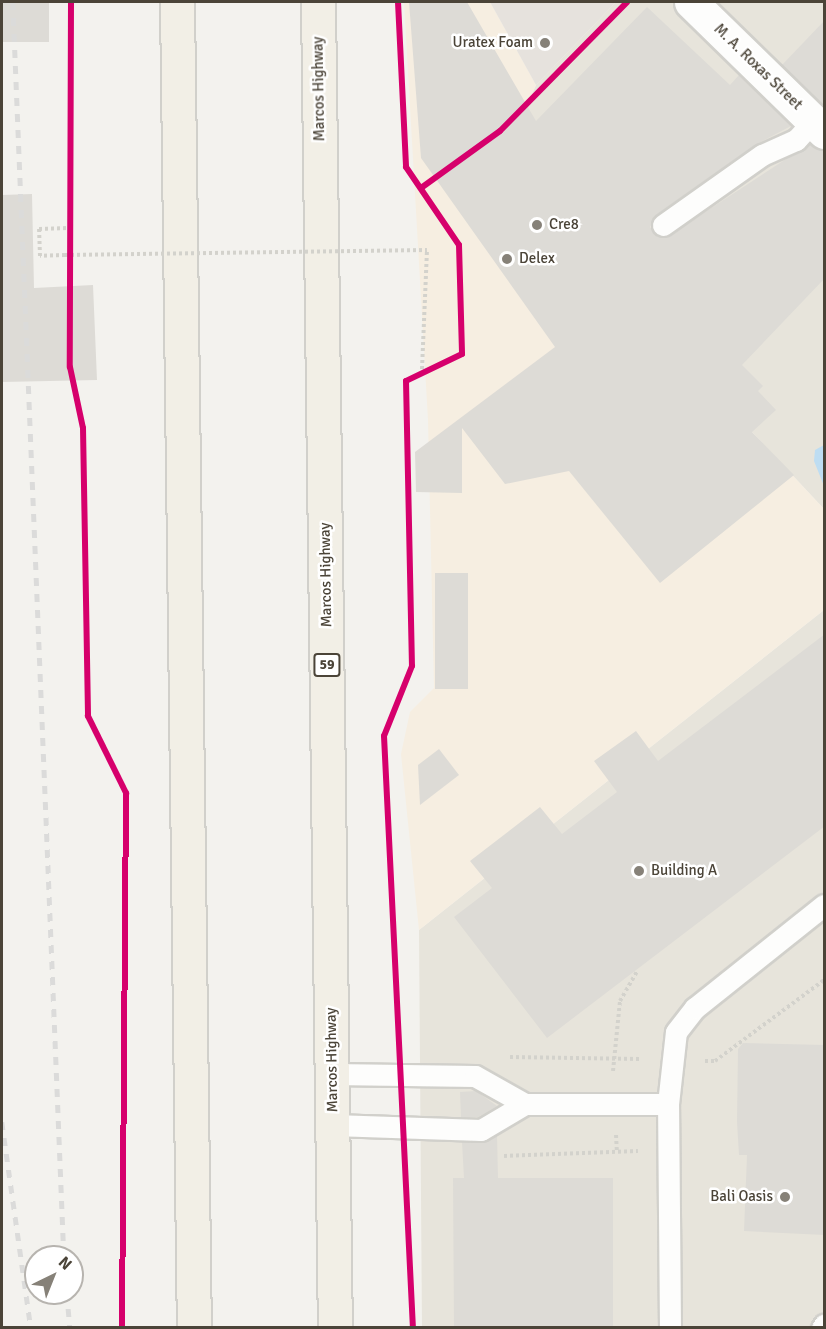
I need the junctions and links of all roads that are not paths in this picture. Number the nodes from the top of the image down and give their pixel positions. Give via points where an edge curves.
1 (177, 2) edge
2 (318, 2) edge
3 (691, 2) edge
4 (819, 127) edge
5 (663, 225) dead end
6 (825, 904) edge
7 (332, 1074) junction
8 (525, 1104) junction
9 (668, 1104) junction
10 (333, 1125) junction
11 (194, 1328) edge
12 (335, 1328) edge
13 (670, 1328) edge

1 - 11 main road
2 - 7 main road, Marcos Highway / 59
3 - 4 street, M. A. Roxas Street
4 - 5 lane via 762,155
6 - 9 lane via 695,1008 676,1032
7 - 8 lane via 475,1076
7 - 10 main road, Marcos Highway / 59
8 - 9 lane
8 - 10 lane via 482,1130
9 - 13 lane
10 - 12 main road, Marcos Highway / 59

